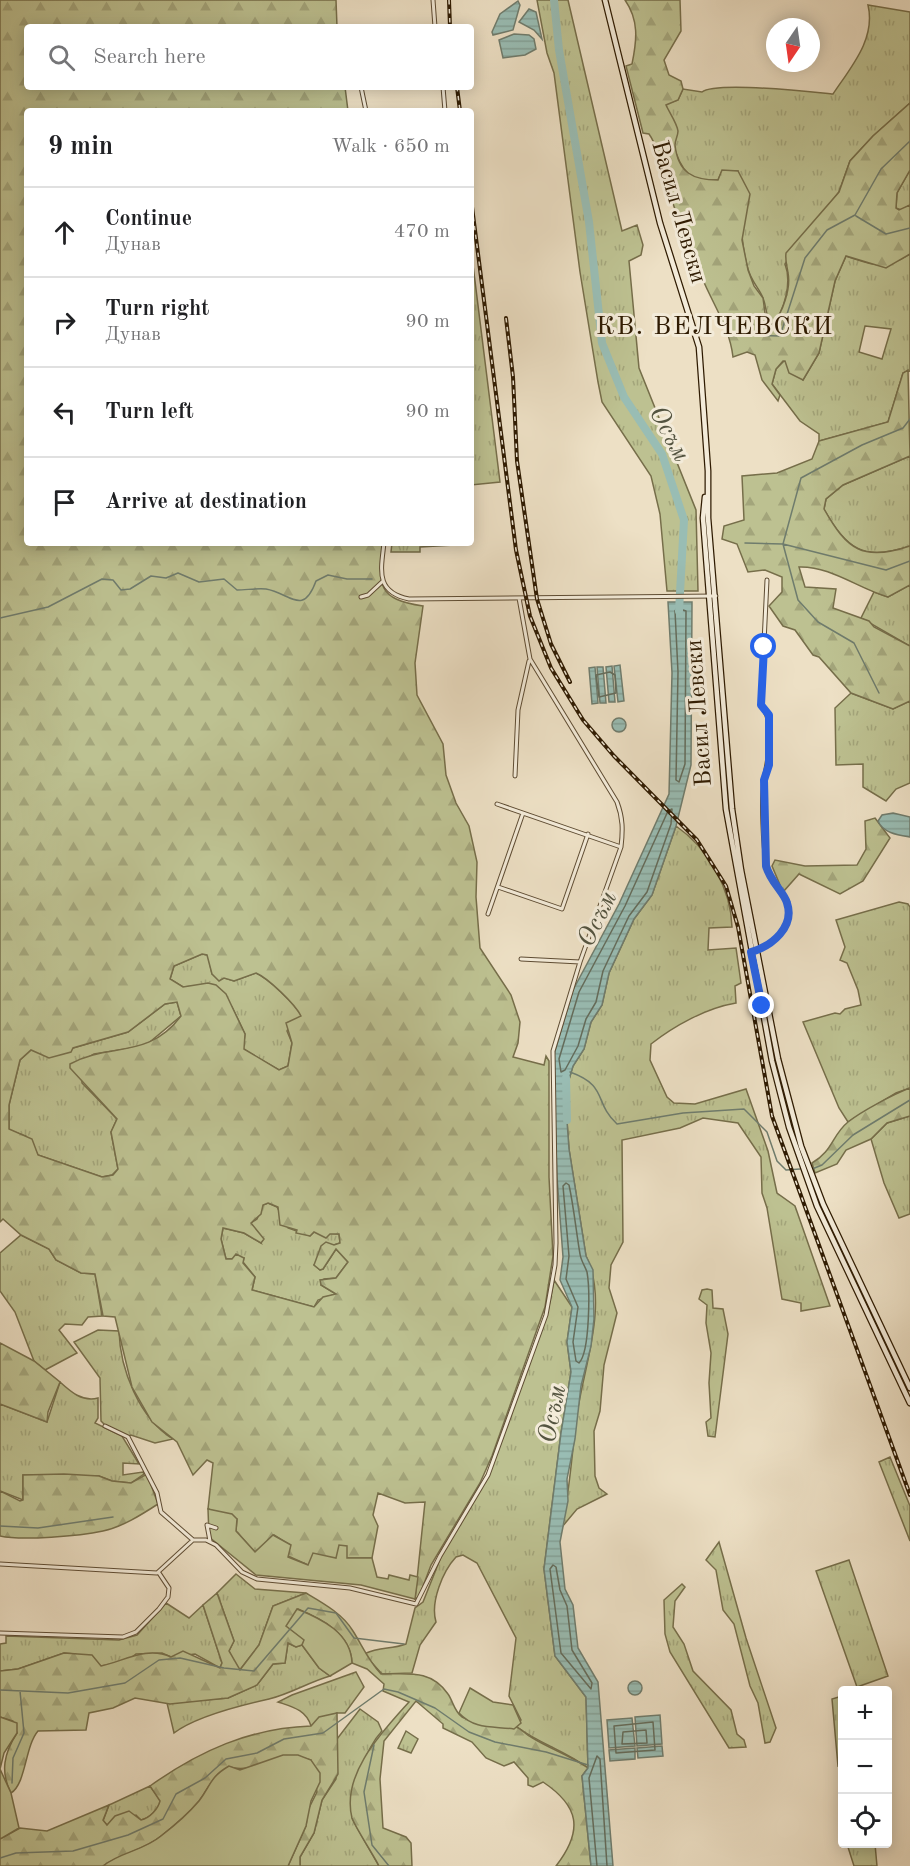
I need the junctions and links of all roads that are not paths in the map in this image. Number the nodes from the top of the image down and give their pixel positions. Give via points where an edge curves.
1 (433, 0) edge
2 (605, 0) edge
3 (435, 24) edge
4 (362, 90) edge
5 (443, 90) edge
6 (366, 108) edge
7 (445, 108) edge
8 (384, 546) edge
9 (767, 580) dead end
10 (383, 581) junction
11 (713, 596) junction
12 (361, 597) dead end
13 (519, 598) junction
14 (530, 659) junction
15 (515, 776) dead end
16 (497, 804) dead end
17 (523, 813) junction
18 (588, 834) junction
19 (621, 847) junction
20 (498, 887) junction
21 (488, 914) dead end
22 (754, 951) junction
23 (522, 959) dead end
24 (580, 962) junction
25 (910, 1388) edge
26 (910, 1403) edge
27 (105, 1426) dead end
28 (216, 1528) dead end
29 (194, 1540) junction
30 (210, 1541) junction
31 (0, 1564) edge
32 (159, 1572) junction
33 (0, 1633) edge

1 - 3 street
2 - 11 main road, Васил Левски via 660,223 699,347 708,471 703,518
4 - 6 street
5 - 7 street
8 - 10 street
9 - 22 street via 761,705 769,715 765,845 770,877 787,902 789,919 776,939
10 - 12 street
10 - 13 street via 391,592 409,599
11 - 13 street
11 - 22 main road, Васил Левски via 732,809
13 - 14 street
14 - 15 street via 518,710
14 - 19 street via 617,802 622,816
16 - 17 street
17 - 18 street
17 - 20 street
18 - 19 street
18 - 20 street via 562,909
19 - 24 street
20 - 21 street
22 - 25 main road via 801,1146 840,1244
22 - 26 main road via 783,1107 806,1177
23 - 24 street
24 - 30 street via 553,1051 556,1243 546,1315 488,1475 429,1575 419,1601 410,1603 350,1588 257,1579 243,1572
27 - 29 street via 128,1437 157,1493 161,1512
28 - 30 street via 207,1525
29 - 30 street
29 - 32 street
31 - 32 street
32 - 33 street via 169,1588 168,1597 129,1635 91,1638

